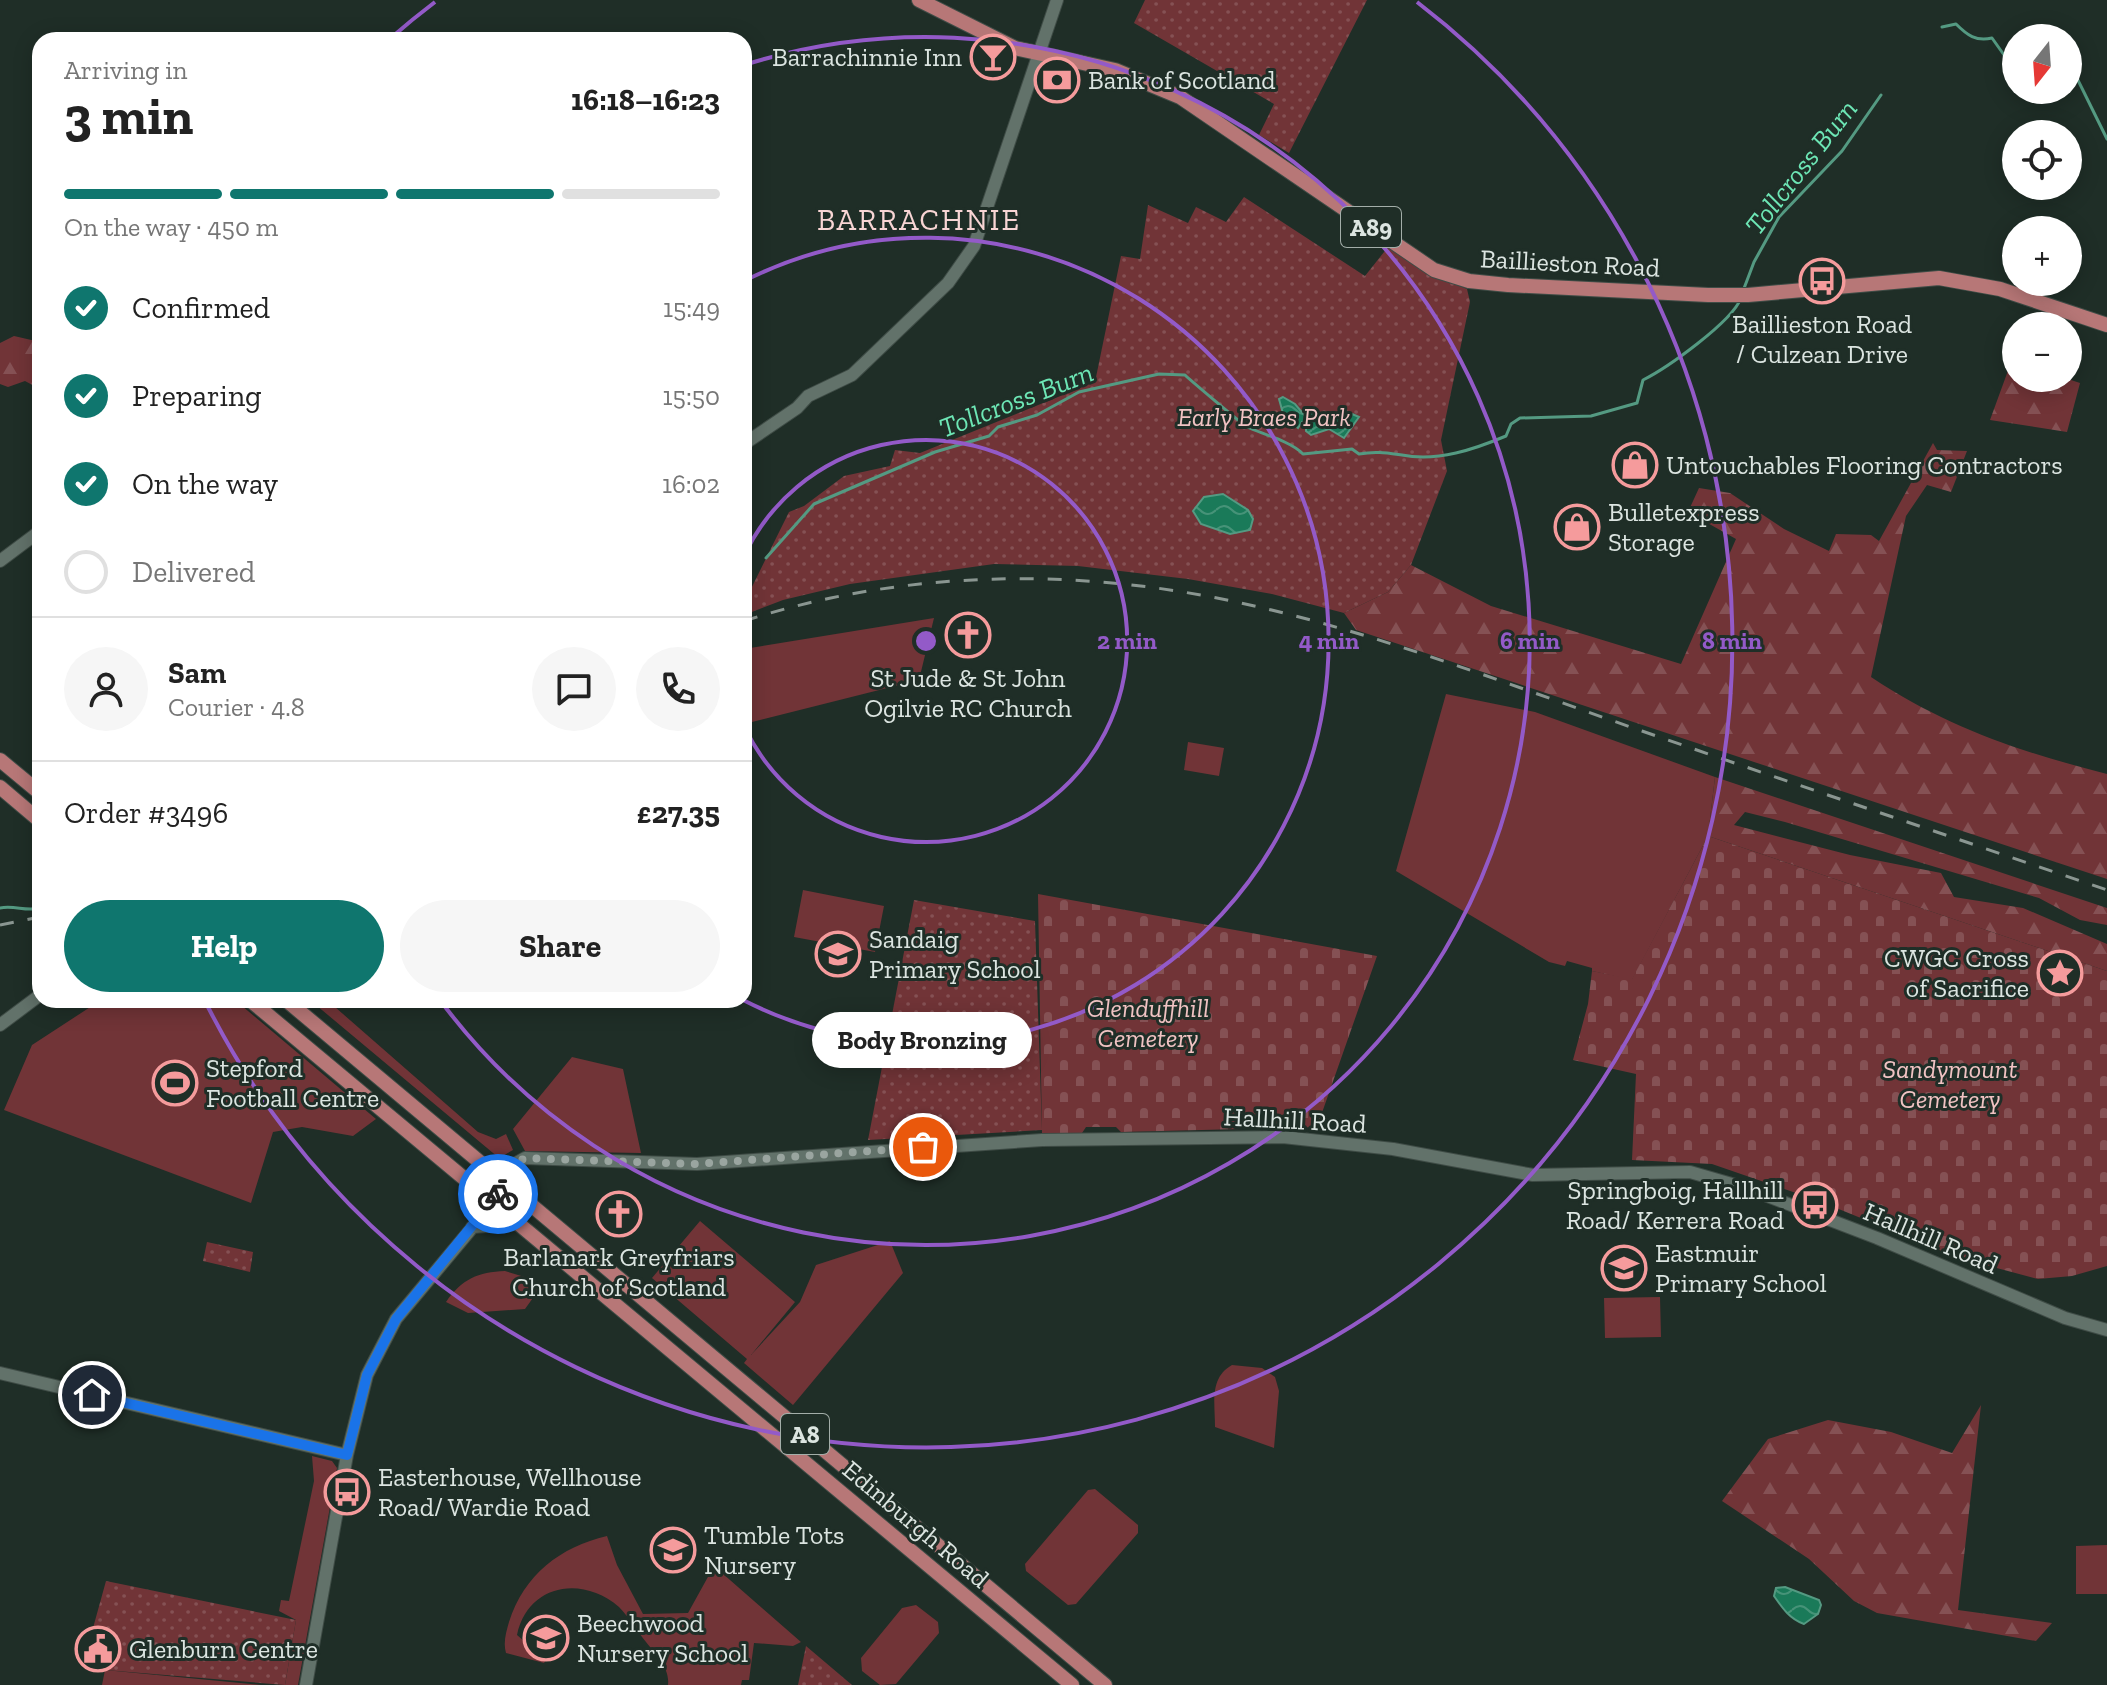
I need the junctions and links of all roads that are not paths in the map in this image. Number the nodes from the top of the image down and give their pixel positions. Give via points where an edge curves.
1 (919, 0) edge
2 (1057, 0) edge
3 (1036, 54) junction
4 (2107, 325) edge
5 (752, 438) edge
6 (32, 537) edge
7 (0, 561) edge
8 (0, 760) edge
9 (32, 786) edge
10 (0, 787) edge
11 (32, 814) edge
12 (32, 1001) edge
13 (259, 1008) edge
14 (296, 1008) edge
15 (0, 1025) edge
16 (406, 1099) junction
17 (390, 1118) junction
18 (505, 1182) junction
19 (492, 1204) junction
20 (517, 1224) junction
21 (472, 1227) junction
22 (2107, 1330) edge
23 (0, 1373) edge
24 (347, 1455) junction
25 (306, 1685) edge
26 (1072, 1685) edge
27 (1105, 1685) edge

1 - 3 main road, A89
2 - 3 street
3 - 4 main road, Baillieston Road / A89 via 1115,70 1180,97 1450,276 1508,285 1743,295 1939,278 2000,289
3 - 5 street via 974,246 948,283 852,375 808,396
6 - 7 street
8 - 9 main road
10 - 11 main road
12 - 15 street
13 - 17 main road, Edinburgh Road / A8
14 - 16 main road, Edinburgh Road / A8
16 - 17 main road
16 - 18 main road, Edinburgh Road / A8
17 - 19 main road, Edinburgh Road / A8
18 - 19 main road
18 - 22 street, Hallhill Road via 525,1158 697,1164 1042,1140 1313,1138 1533,1175 1690,1172 1749,1189 2065,1318
18 - 27 main road, Edinburgh Road / A8
19 - 20 main road, Edinburgh Road / A8
19 - 21 street
20 - 21 street
20 - 26 main road, Edinburgh Road / A8
21 - 24 street via 396,1319 367,1375
23 - 24 street
24 - 25 street

